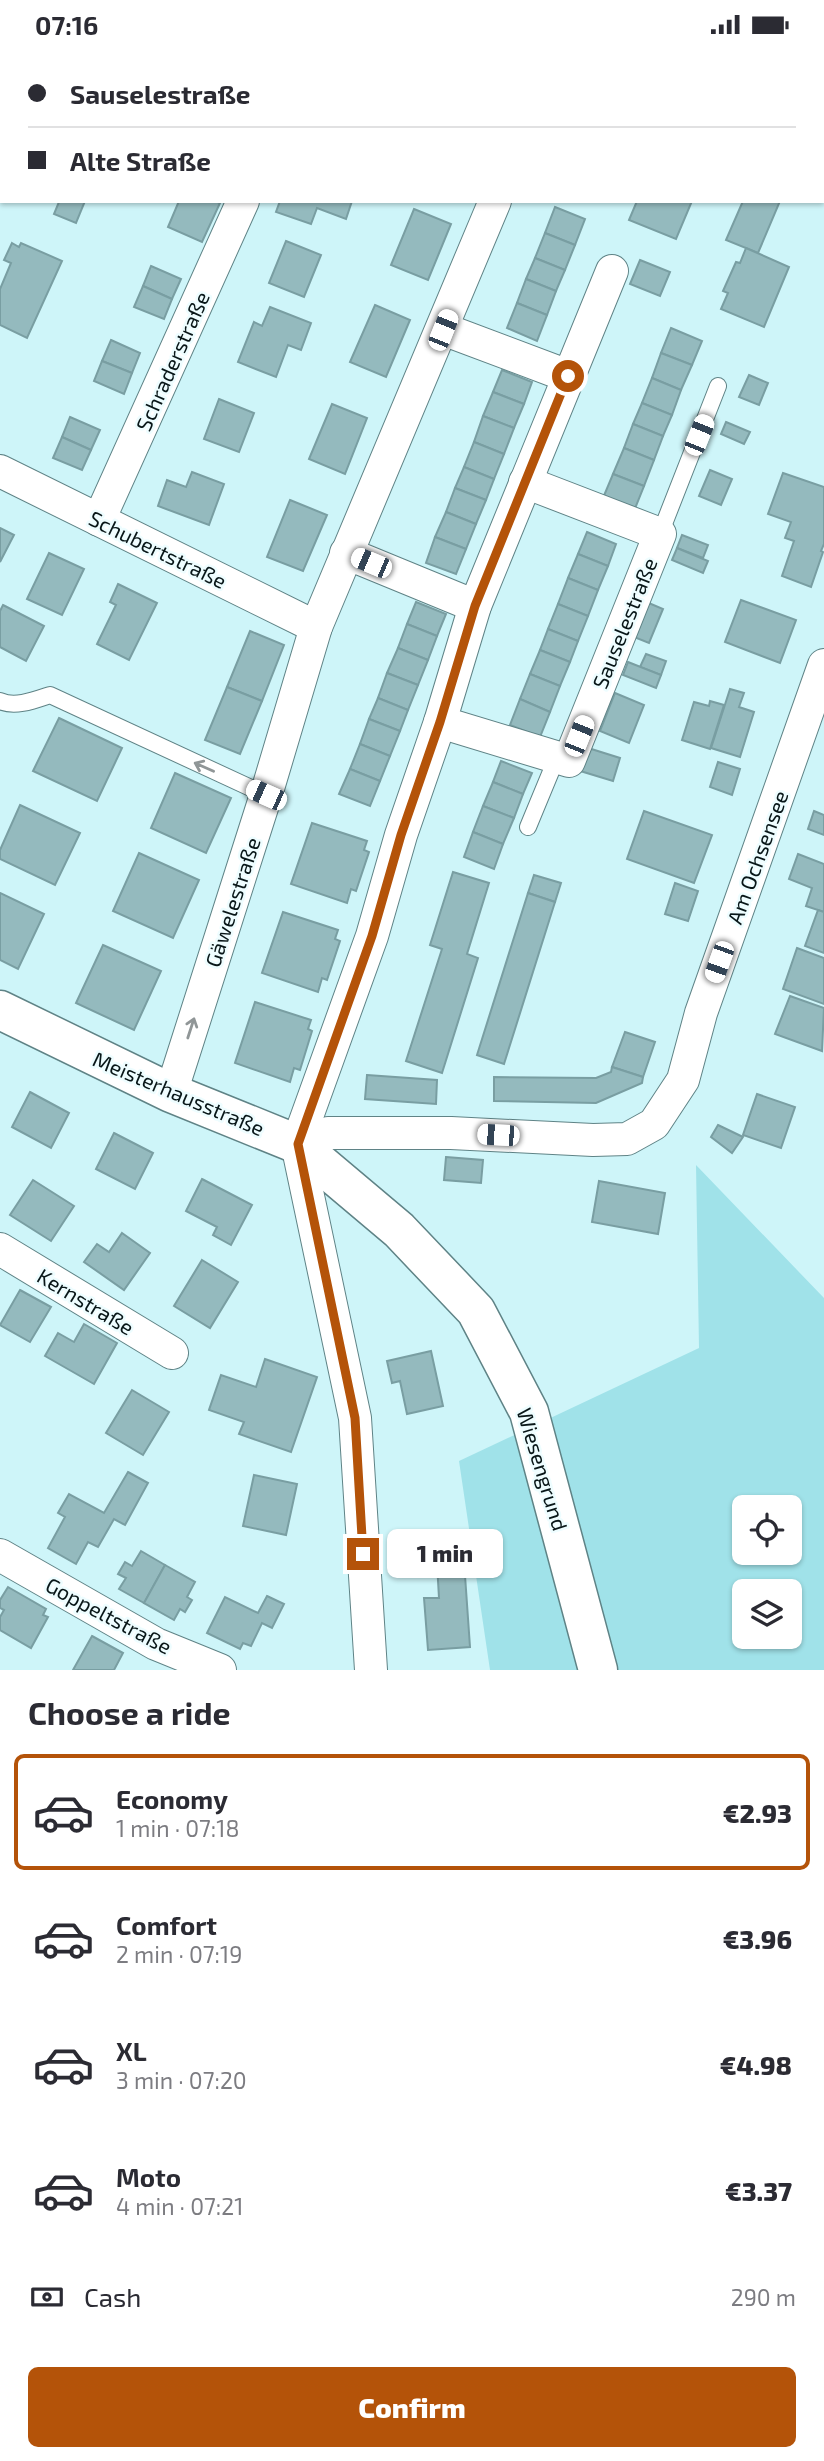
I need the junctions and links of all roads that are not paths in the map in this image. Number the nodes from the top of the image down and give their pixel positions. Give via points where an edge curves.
1 (242, 203) edge
2 (494, 203) edge
3 (612, 271) dead end
4 (443, 330) junction
5 (568, 376) junction
6 (718, 386) dead end
7 (0, 471) edge
8 (525, 482) junction
9 (99, 520) junction
10 (660, 534) junction
11 (346, 552) junction
12 (475, 606) junction
13 (316, 627) junction
14 (824, 666) edge
15 (0, 701) edge
16 (440, 722) junction
17 (557, 757) junction
18 (267, 791) junction
19 (528, 827) dead end
20 (0, 1010) edge
21 (171, 1093) junction
22 (298, 1144) junction
23 (0, 1249) edge
24 (172, 1353) dead end
25 (0, 1555) edge
26 (220, 1670) edge
27 (371, 1670) edge
28 (598, 1670) edge

1 - 9 street, Schraderstraße
2 - 4 street, Gäwelestraße
3 - 5 street
4 - 5 street
4 - 11 street, Gäwelestraße
5 - 8 street
6 - 10 lane
7 - 9 street, Schubertstraße
8 - 10 street, Sauselestraße
8 - 12 street
9 - 13 street, Schubertstraße
10 - 17 street, Sauselestraße via 569,761
11 - 12 street
11 - 13 street, Gäwelestraße
12 - 16 street
13 - 18 street, Gäwelestraße
14 - 22 street, Am Ochsensee via 701,1013 683,1080 654,1124 627,1139 328,1133
18 -> 15 lane via 51,695 29,702
16 - 17 street
16 - 22 street via 372,936
17 - 19 lane
21 -> 18 street, Gäwelestraße
20 - 21 street, Meisterhausstraße
21 - 22 street, Meisterhausstraße
22 - 27 street via 355,1418
22 - 28 street, Wiesengrund via 399,1230 476,1311 529,1412
23 - 24 street, Kernstraße
25 - 26 street, Goppeltstraße via 156,1644

